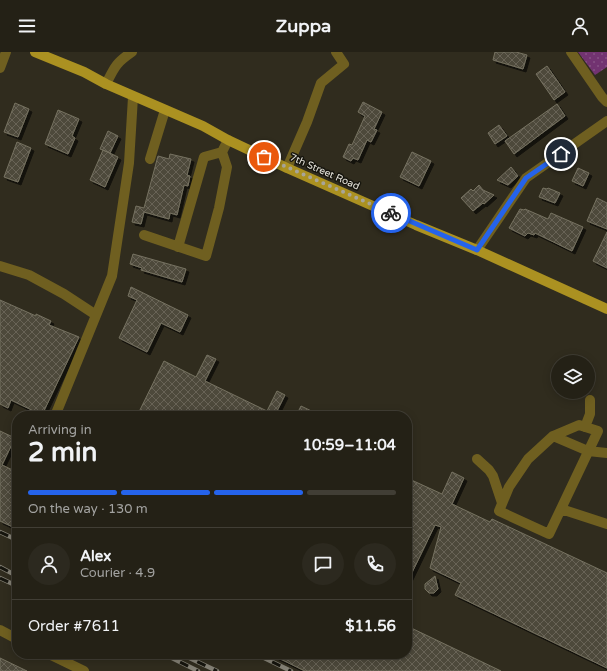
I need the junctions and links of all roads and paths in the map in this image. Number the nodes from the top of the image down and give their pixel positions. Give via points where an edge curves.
1 (6, 52) edge
2 (35, 52) edge
3 (132, 52) edge
4 (336, 52) edge
5 (571, 52) edge
6 (0, 68) edge
7 (106, 84) junction
8 (133, 97) junction
9 (607, 102) edge
10 (165, 110) junction
11 (607, 121) edge
12 (228, 140) junction
13 (222, 152) junction
14 (150, 159) dead end
15 (287, 168) junction
16 (144, 235) dead end
17 (178, 247) junction
18 (477, 250) junction
19 (0, 266) edge
20 (607, 309) edge
21 (96, 315) junction
22 (590, 400) dead end
23 (57, 411) edge
24 (582, 426) junction
25 (553, 436) junction
26 (588, 451) junction
27 (607, 453) edge
28 (477, 459) dead end
29 (502, 503) junction
30 (561, 510) junction
31 (607, 524) edge
32 (0, 630) edge
33 (12, 636) edge
34 (59, 659) edge
35 (84, 671) edge

1 - 6 street
2 - 7 main road, 7th Street Road
3 - 7 street via 115,65
4 - 15 street via 344,64 321,83
5 - 9 street
7 - 8 main road, 7th Street Road
8 - 10 main road, 7th Street Road
8 - 21 street via 129,163 112,276
10 - 12 main road, 7th Street Road
10 - 14 street
11 - 18 street via 526,178
12 - 13 street
12 - 15 main road, 7th Street Road
13 - 17 street via 204,157
13 - 17 street via 227,167 206,256
15 - 18 main road, 7th Street Road
16 - 17 street
18 - 20 main road, 7th Street Road
19 - 21 street via 29,275
21 - 23 street
22 - 24 street via 590,414
24 - 25 street
24 - 26 street via 598,431
25 - 26 street
25 - 29 street via 528,459 509,487
26 - 27 street
26 - 30 street
28 - 29 street via 493,476
29 - 30 street via 499,511 548,534
30 - 31 street
32 - 33 street
34 - 35 street

